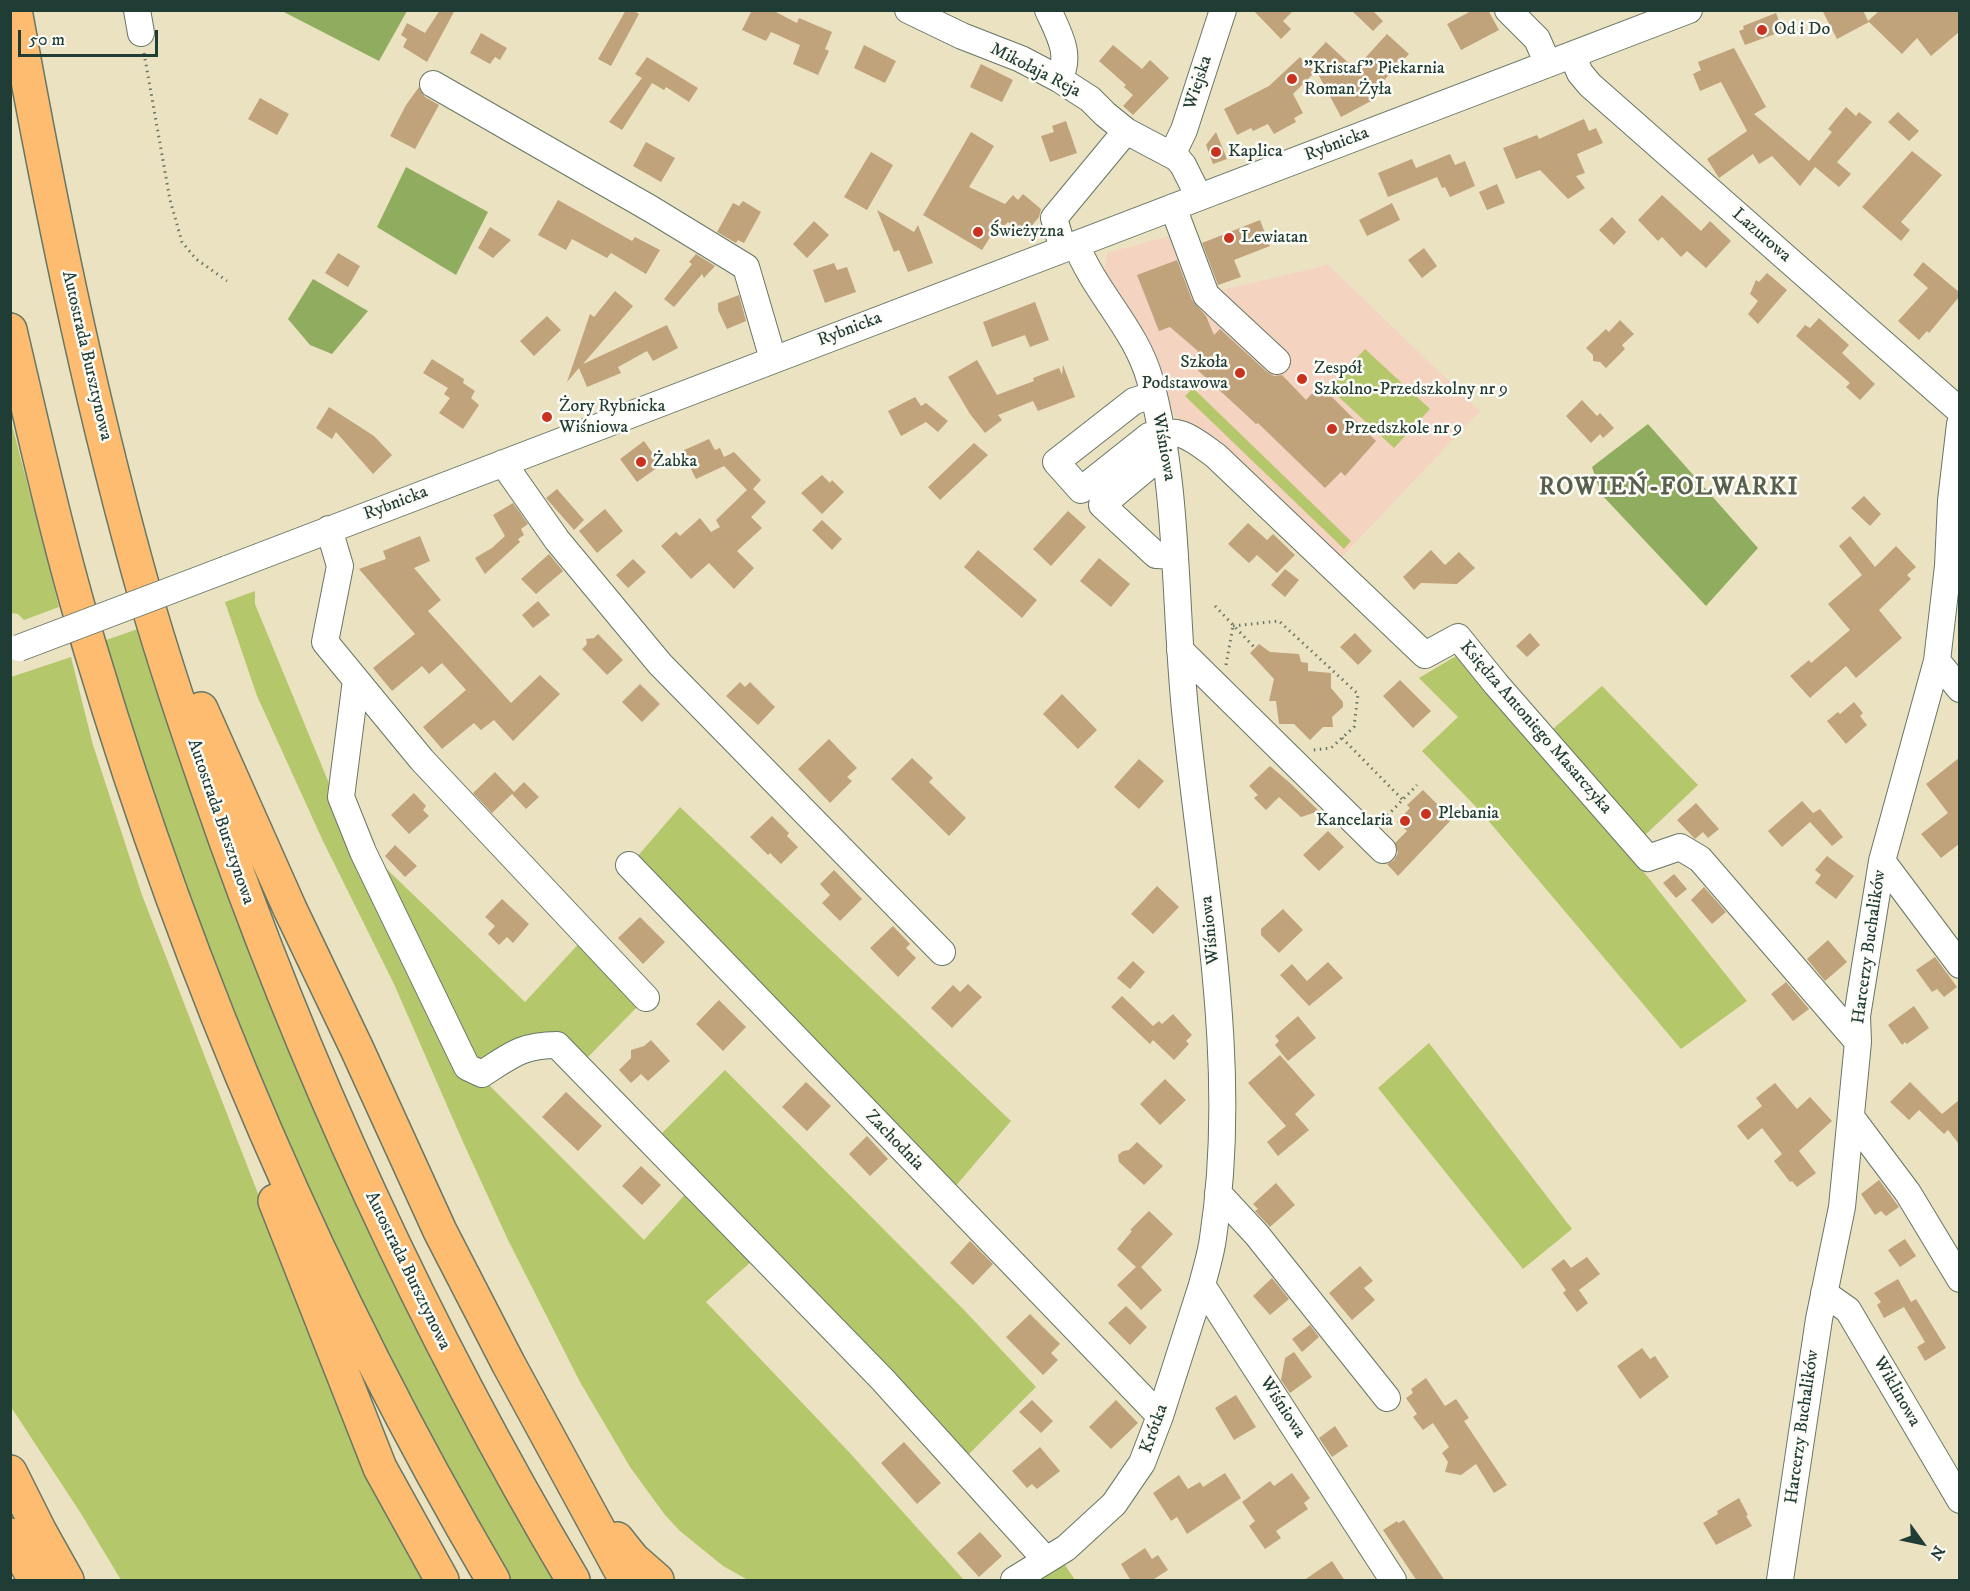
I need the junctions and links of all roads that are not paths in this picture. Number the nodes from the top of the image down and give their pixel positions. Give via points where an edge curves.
1 (15, 10) edge
2 (908, 10) edge
3 (1048, 10) edge
4 (1222, 10) edge
5 (1508, 10) edge
6 (1689, 10) edge
7 (1572, 55) junction
8 (1548, 64) junction
9 (1059, 79) junction
10 (433, 84) dead end
11 (1126, 131) junction
12 (1172, 155) junction
13 (1199, 197) junction
14 (1173, 207) junction
15 (1069, 247) junction
16 (10, 330) edge
17 (773, 359) junction
18 (1277, 361) dead end
19 (1153, 395) junction
20 (1959, 411) edge
21 (1959, 424) edge
22 (1161, 431) junction
23 (503, 463) junction
24 (1166, 465) junction
25 (1956, 513) edge
26 (329, 529) junction
27 (1175, 556) junction
28 (138, 571) junction
29 (15, 650) edge
30 (1180, 650) junction
31 (1937, 661) junction
32 (356, 680) junction
33 (1959, 689) edge
34 (1376, 842) road end
35 (1882, 861) junction
36 (629, 865) dead end
37 (942, 952) dead end
38 (1959, 965) edge
39 (646, 998) dead end
40 (214, 1006) junction
41 (1858, 1042) junction
42 (1851, 1117) junction
43 (1218, 1193) junction
44 (1959, 1279) edge
45 (1202, 1285) junction
46 (1824, 1293) junction
47 (1387, 1398) dead end
48 (1160, 1416) junction
49 (10, 1472) edge
50 (576, 1490) junction
51 (1959, 1500) edge
52 (10, 1534) edge
53 (1056, 1554) junction
54 (35, 1581) edge
55 (67, 1581) edge
56 (442, 1581) edge
57 (493, 1581) edge
58 (573, 1581) edge
59 (626, 1581) edge
60 (657, 1581) edge
61 (1014, 1581) edge
62 (1393, 1581) edge
63 (1780, 1581) edge

1 - 28 highway, Autostrada Bursztynowa via 75,315
2 - 9 street, Mikołaja Reja
3 - 9 street via 1065,59
4 - 12 street, Wiejska via 1184,130
5 - 8 street via 1537,39
6 - 7 street, Rybnicka
7 - 8 street, Rybnicka
7 - 20 street, Lazurowa via 1590,85
8 - 13 street, Rybnicka
9 - 11 street, Mikołaja Reja via 1090,99
10 - 17 street via 746,267
11 - 12 street, Mikołaja Reja
11 - 15 street, Wiśniowa via 1054,218
12 - 13 street, Mikołaja Reja via 1183,165
13 - 14 street, Rybnicka
14 - 15 street, Rybnicka
14 - 18 street via 1206,295
15 - 17 street, Rybnicka
15 - 19 street, Wiśniowa via 1083,262 1141,354
16 - 40 highway via 91,651 160,861
17 - 23 street, Rybnicka
19 - 22 street, Wiśniowa
19 - 22 street via 1134,401 1056,462 1081,490 1149,436
21 - 25 street, Harcerzy Buchalików via 1951,501
22 - 24 street, Wiśniowa
22 - 41 street, Księdza Antoniego Masarczyka via 1187,434 1216,456 1425,655 1458,637 1648,858 1680,847 1700,859
23 - 26 street, Rybnicka
23 - 37 street via 557,540 660,664
24 - 27 street, Wiśniowa
24 - 27 street via 1151,464 1102,505 1156,555
25 - 31 street, Harcerzy Buchalików
26 - 29 street, Rybnicka, bridge
26 - 32 street via 340,567 325,642
27 - 30 street, Wiśniowa
28 - 50 highway via 440,1232
28 - 58 highway, Autostrada Bursztynowa via 218,820 262,943 320,1083 384,1228 448,1356
30 - 34 street
30 - 43 street, Wiśniowa via 1214,938 1221,1058 1222,1150
31 - 33 street
31 - 35 street, Harcerzy Buchalików
32 - 39 street via 422,760
32 - 53 street via 340,797 467,1067 482,1074 514,1053 536,1045 556,1046
35 - 38 street
35 - 41 street, Harcerzy Buchalików via 1857,1016
36 - 48 street, Zachodnia
40 - 56 highway via 245,1126 380,1468
40 - 57 highway via 309,1227 377,1368
41 - 42 street, Harcerzy Buchalików
42 - 44 street via 1908,1193
42 - 46 street, Harcerzy Buchalików via 1842,1206
43 - 45 street, Wiśniowa
43 - 47 street via 1257,1235
45 - 48 street, Krótka
45 - 62 street, Wiśniowa
46 - 51 street, Wiklinowa via 1848,1310
46 - 63 street, Harcerzy Buchalików
48 - 53 street, Krótka via 1142,1463 1114,1504
49 - 55 highway
50 - 59 highway
50 - 60 highway via 633,1559
52 - 54 highway
53 - 61 street, Krótka

